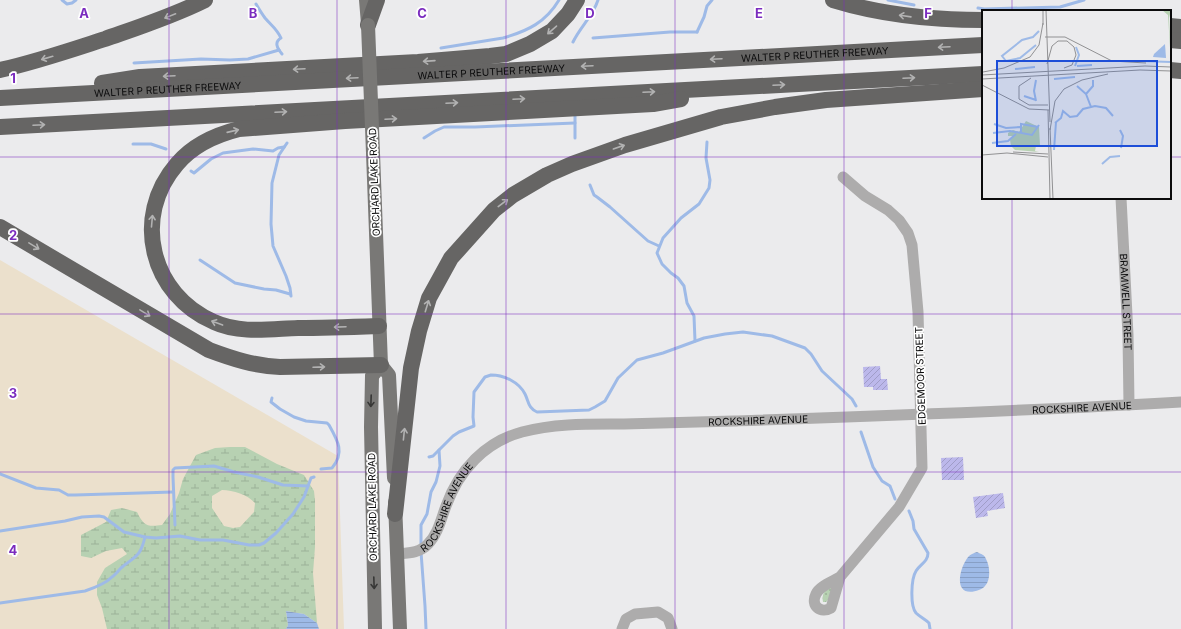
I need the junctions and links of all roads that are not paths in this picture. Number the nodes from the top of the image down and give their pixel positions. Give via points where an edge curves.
1 (205, 0) edge
2 (366, 0) edge
3 (377, 0) edge
4 (577, 0) edge
5 (833, 0) edge
6 (982, 20) edge
7 (368, 25) junction
8 (1171, 26) edge
9 (1181, 27) edge
10 (1171, 40) edge
11 (1181, 41) edge
12 (982, 44) edge
13 (0, 70) edge
14 (1171, 70) edge
15 (1181, 71) edge
16 (982, 74) edge
17 (739, 87) junction
18 (982, 89) edge
19 (1, 97) edge
20 (0, 127) edge
21 (843, 177) dead end
22 (1121, 199) edge
23 (0, 227) edge
24 (379, 326) junction
25 (381, 365) junction
26 (1181, 402) edge
27 (1129, 405) junction
28 (922, 414) junction
29 (395, 522) junction
30 (372, 530) junction
31 (397, 554) junction
32 (840, 577) dead end
33 (375, 629) edge
34 (400, 629) edge
35 (622, 629) edge
36 (672, 629) edge

1 -> 13 highway via 134,29 51,57
2 - 7 main road, ORCHARD LAKE ROAD
3 - 7 highway
4 -> 19 highway via 552,31 506,54 140,77
6 -> 5 highway via 906,16
7 - 24 main road, ORCHARD LAKE ROAD, bridge
8 - 9 highway
10 - 11 highway
12 -> 19 highway, WALTER P REUTHER FREEWAY
14 - 15 highway
17 -> 16 highway
20 -> 17 highway
24 -> 17 highway via 244,330 215,323 193,310 175,294 162,274 152,242 154,207 159,191 172,171 197,146 223,133 239,129 653,104
29 -> 18 highway via 412,368 429,298 451,258 494,210 513,195 572,164 625,145 721,117 775,106 826,100
21 - 28 street, EDGEMOOR STREET via 899,220 912,245 918,312
22 - 27 street, BRAMWELL STREET
23 -> 25 highway via 209,350 235,360 274,367
24 - 25 main road, ORCHARD LAKE ROAD
25 - 29 main road, ORCHARD LAKE ROAD via 389,375
25 -> 30 main road, ORCHARD LAKE ROAD via 372,376
26 - 27 street, ROCKSHIRE AVENUE
27 - 28 street, ROCKSHIRE AVENUE
28 - 31 street, ROCKSHIRE AVENUE via 569,425 522,432 493,444 463,472 449,497 438,529 428,544 412,553
28 - 32 street, EDGEMOOR STREET via 922,468 899,507
29 - 30 main road via 384,515 379,517
29 - 31 main road, ORCHARD LAKE ROAD
30 -> 33 main road, ORCHARD LAKE ROAD
31 - 34 main road, ORCHARD LAKE ROAD
35 - 36 street via 626,619 631,616 658,612 668,618

